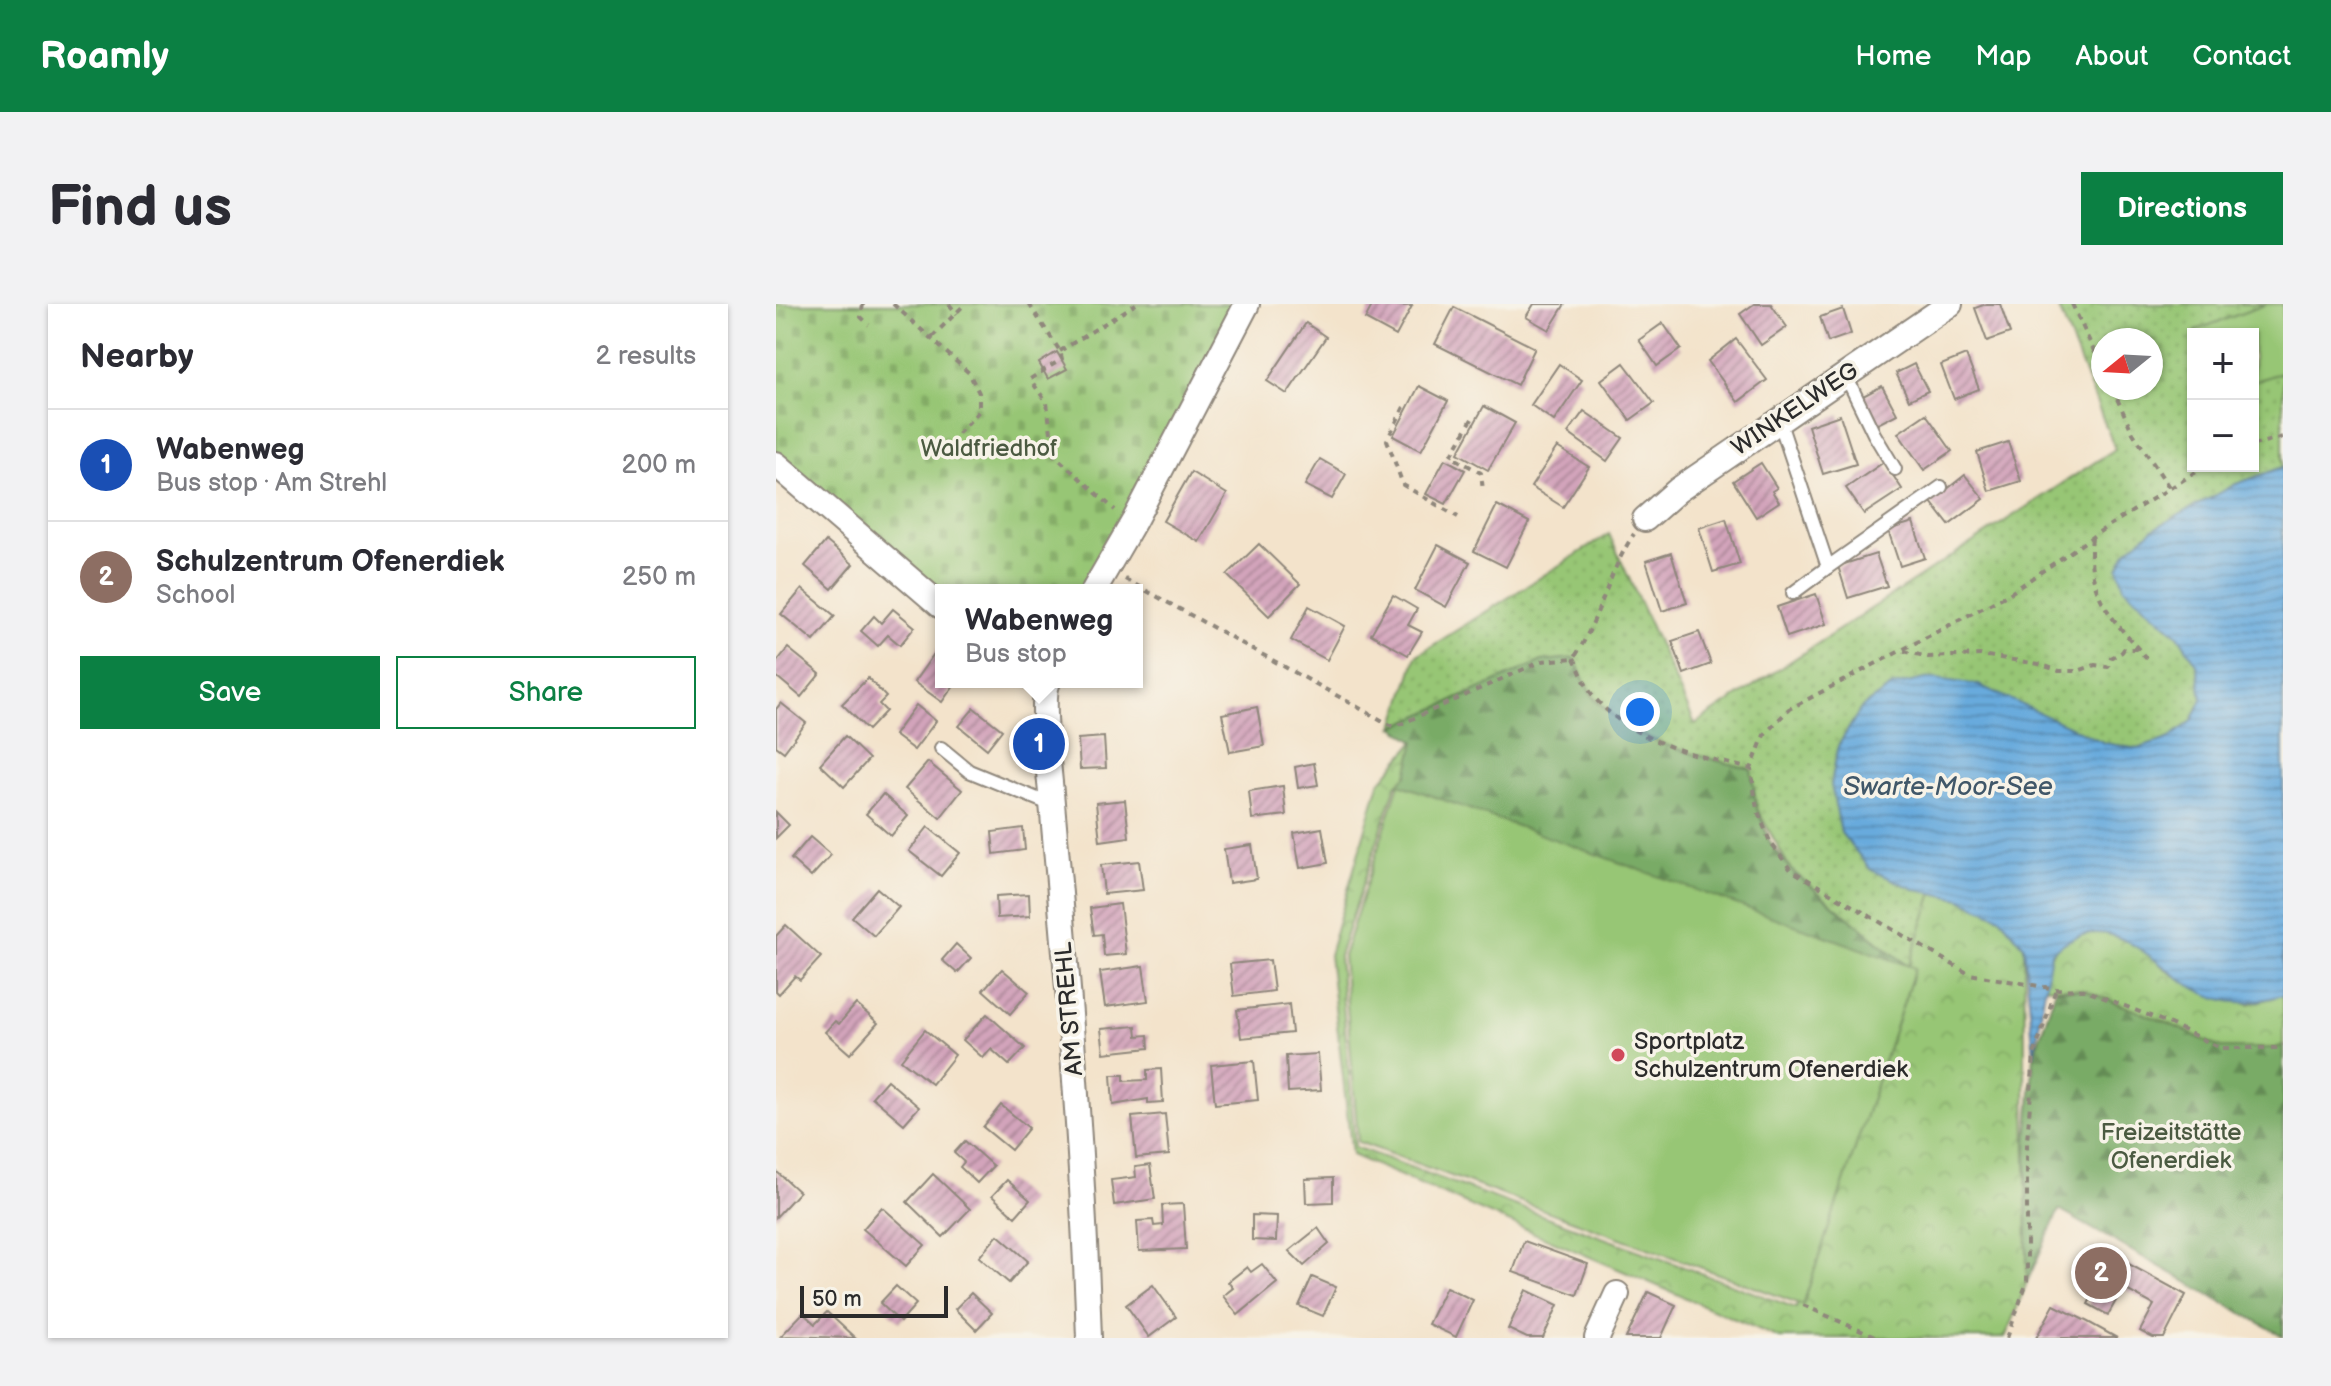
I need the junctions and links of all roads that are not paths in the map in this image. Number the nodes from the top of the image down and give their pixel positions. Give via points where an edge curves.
1 (1247, 304) edge
2 (1950, 304) edge
3 (1845, 374) junction
4 (1779, 420) junction
5 (1895, 469) dead end
6 (779, 474) edge
7 (1941, 487) dead end
8 (1645, 519) road end
9 (1828, 567) junction
10 (1100, 580) edge
11 (1793, 593) dead end
12 (935, 601) edge
13 (1040, 688) edge
14 (941, 748) dead end
15 (1052, 805) junction
16 (1617, 1294) dead end
17 (1089, 1338) edge
18 (1597, 1338) edge

1 - 10 street
2 - 3 street, WINKELWEG
3 - 4 street, WINKELWEG
3 - 5 lane
4 - 8 street, WINKELWEG
4 - 9 lane
6 - 12 street
7 - 9 lane
9 - 11 lane
13 - 15 street, AM STREHL
14 - 15 lane via 969,771
15 - 17 street, AM STREHL via 1074,1052
16 - 18 street

